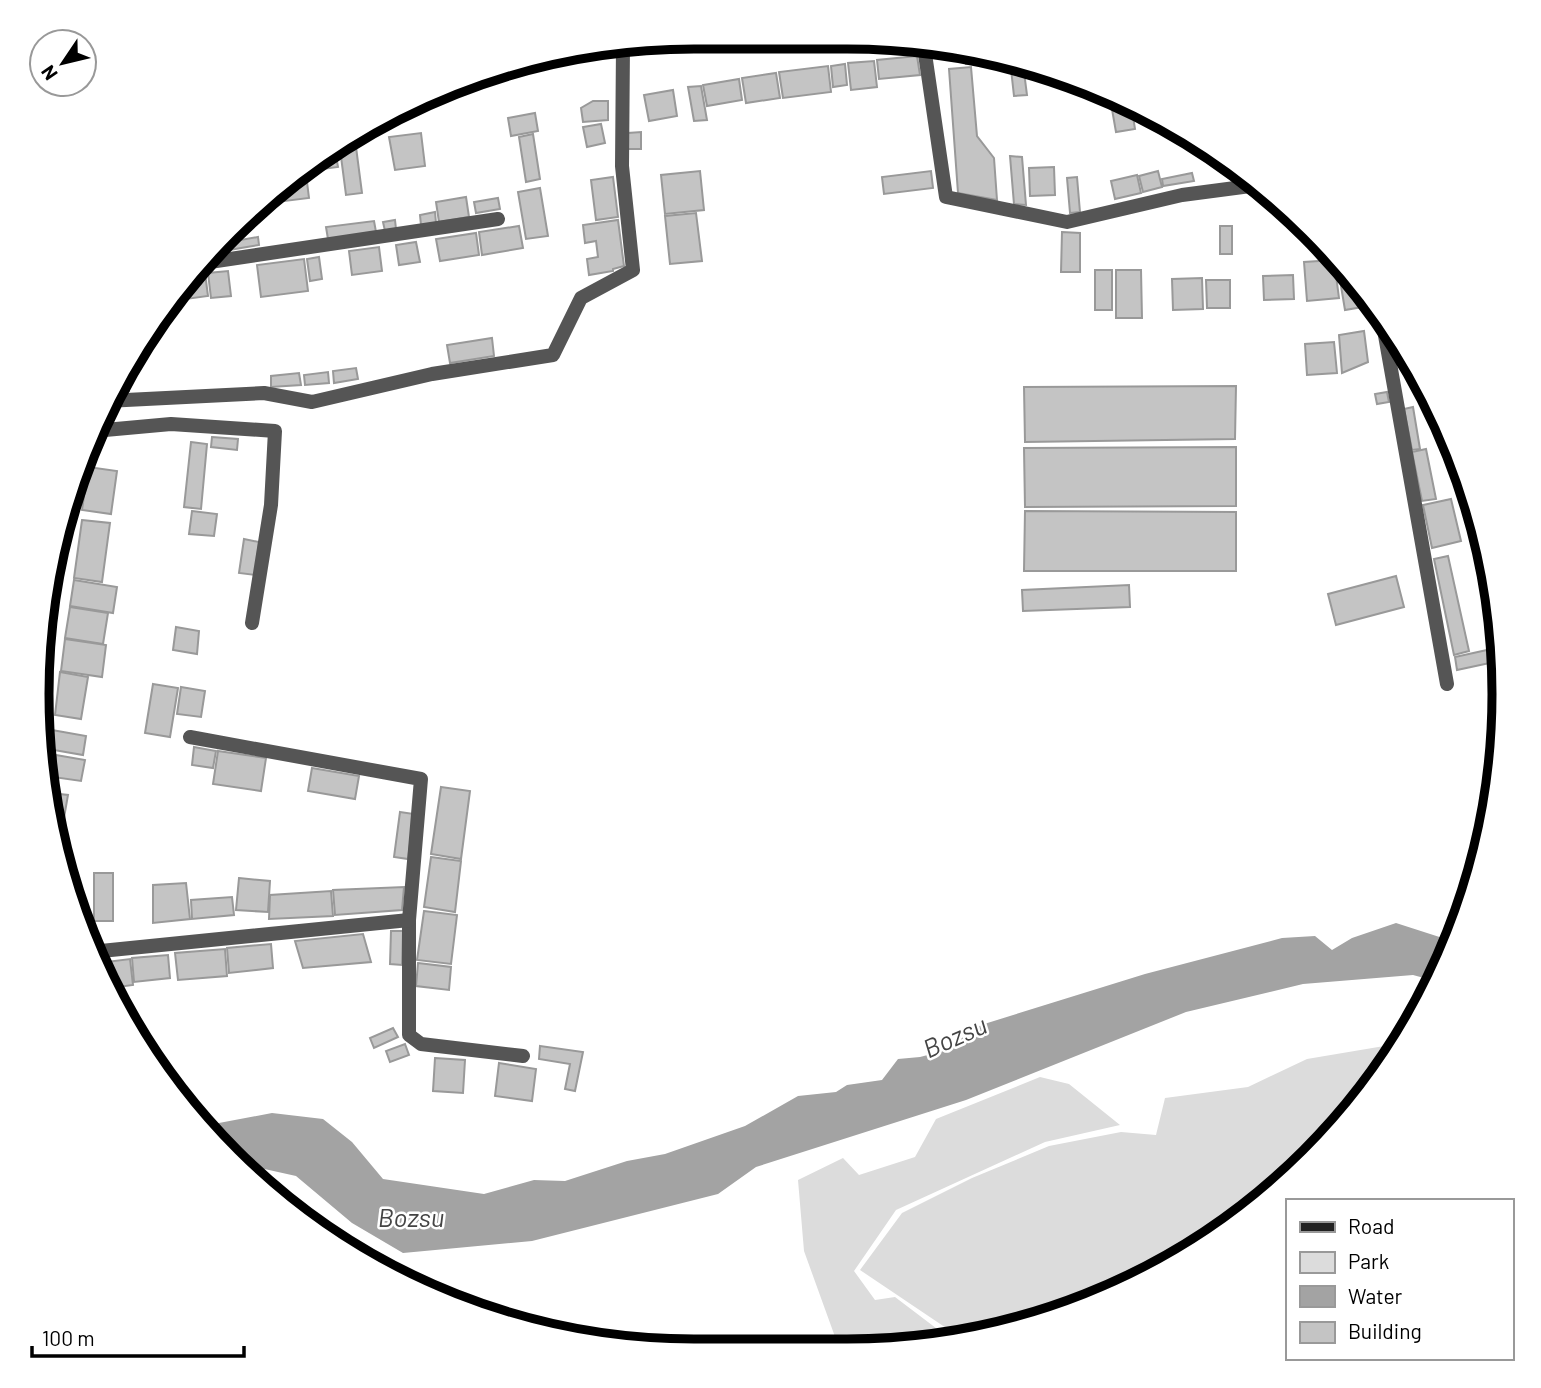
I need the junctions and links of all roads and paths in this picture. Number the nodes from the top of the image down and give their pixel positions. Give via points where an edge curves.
1 (623, 53) edge
2 (925, 54) edge
3 (1246, 187) edge
4 (498, 219) dead end
5 (216, 261) edge
6 (1386, 341) edge
7 (120, 400) edge
8 (106, 430) edge
9 (252, 623) dead end
10 (1447, 684) dead end
11 (190, 737) dead end
12 (409, 920) junction
13 (103, 951) edge
14 (523, 1056) dead end

1 - 7 street via 622,166 633,270 581,298 552,355 432,374 312,402 264,393
2 - 3 street via 946,197 1067,222 1182,195
4 - 5 street
6 - 10 street
8 - 9 street via 171,424 275,431 271,505
11 - 12 street via 421,779
12 - 13 street
12 - 14 street via 409,1035 421,1044

